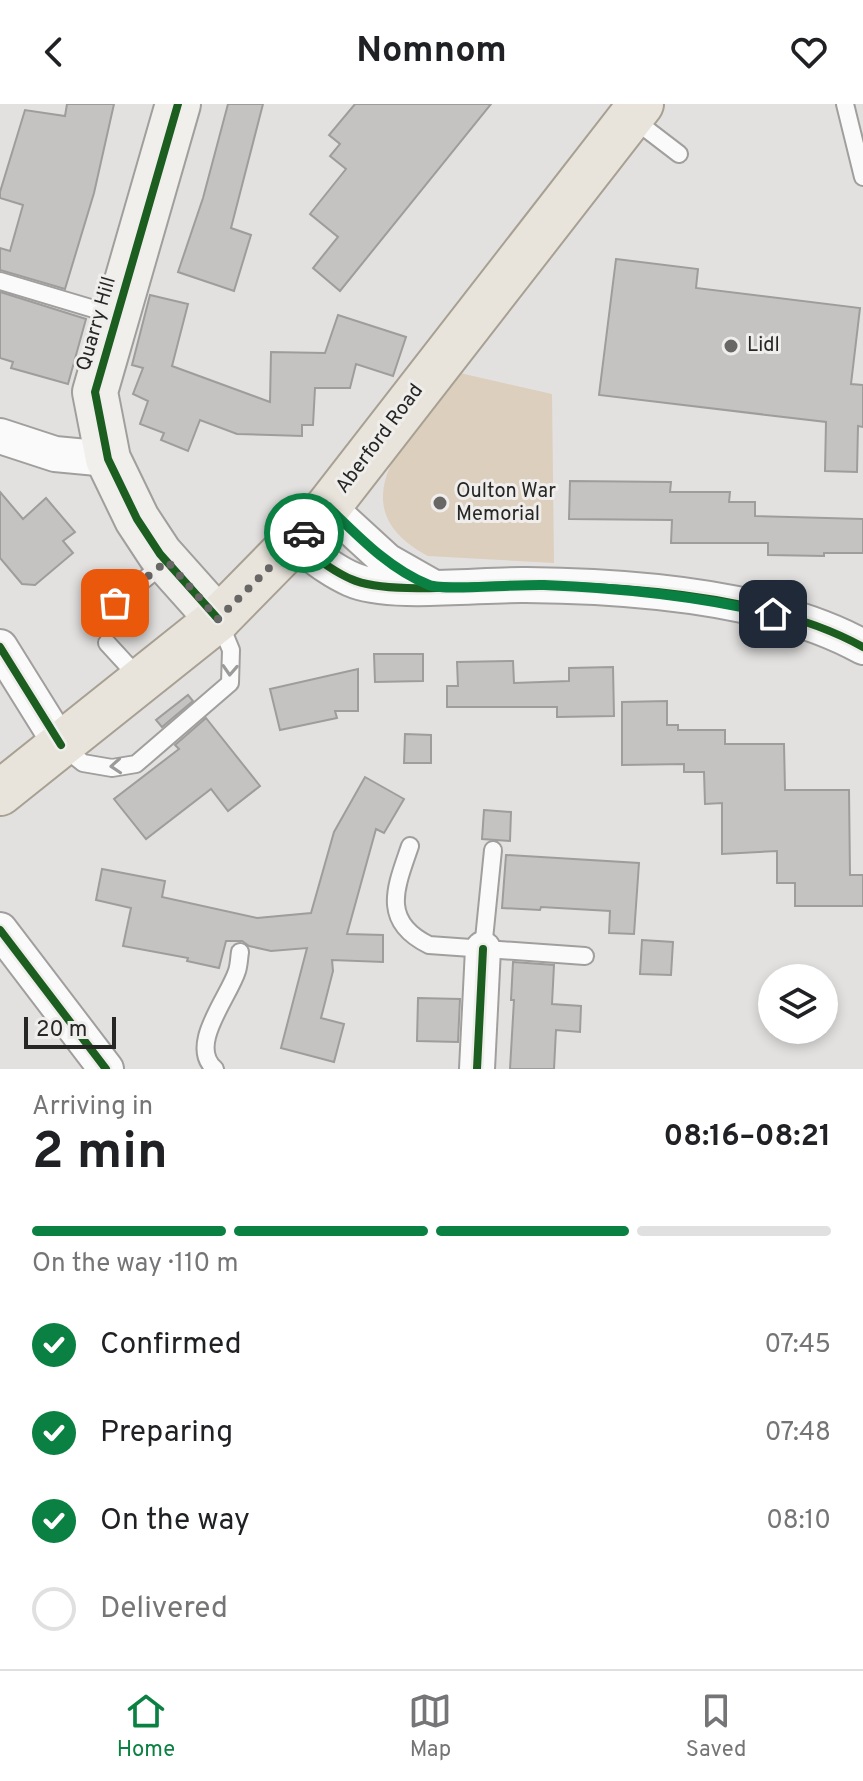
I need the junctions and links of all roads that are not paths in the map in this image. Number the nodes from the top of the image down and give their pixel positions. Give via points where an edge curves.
1 (178, 104) edge
2 (845, 104) edge
3 (636, 110) edge
4 (679, 154) dead end
5 (863, 177) edge
6 (0, 281) edge
7 (115, 315) junction
8 (0, 436) edge
9 (108, 459) junction
10 (328, 507) junction
11 (295, 542) junction
12 (167, 561) junction
13 (431, 586) junction
14 (115, 603) dead end
15 (218, 619) junction
16 (107, 643) dead end
17 (0, 647) edge
18 (863, 647) edge
19 (141, 681) junction
20 (61, 745) junction
21 (0, 793) edge
22 (410, 846) dead end
23 (493, 850) dead end
24 (0, 930) edge
25 (483, 949) junction
26 (240, 952) dead end
27 (585, 956) dead end
28 (106, 1069) edge
29 (215, 1069) edge
30 (477, 1069) edge

1 - 7 street, Quarry Hill
2 - 5 lane
3 - 4 lane
3 - 10 main road, Aberford Road
6 - 7 lane
7 - 9 street, Quarry Hill via 95,392
8 - 9 street via 55,454
9 - 12 street, Quarry Hill via 137,519
10 - 11 main road, Aberford Road
10 - 13 street via 387,561
11 - 13 street via 353,581 383,587
11 - 15 main road, Aberford Road
12 - 14 lane
12 - 15 street, Quarry Hill
13 - 18 street via 524,584 660,593 796,619
15 - 19 main road, Aberford Road
15 -> 20 lane via 231,650 230,683 136,764 112,768 83,763
16 - 19 lane
17 - 20 street
19 - 20 main road, Aberford Road
20 - 21 main road, Aberford Road
22 - 25 lane via 395,890 406,929 429,945
23 - 25 lane
24 - 28 street
25 - 27 lane
25 - 30 street
26 - 29 lane via 206,1037 208,1063

